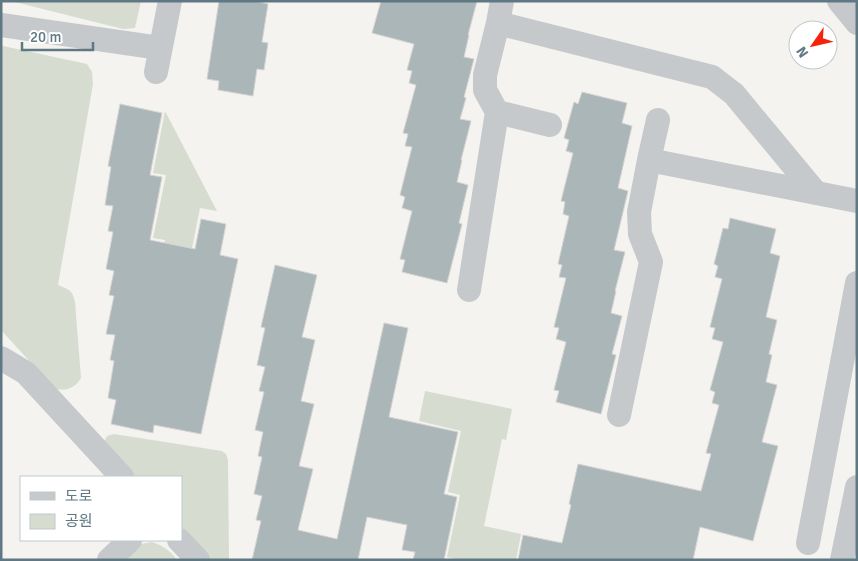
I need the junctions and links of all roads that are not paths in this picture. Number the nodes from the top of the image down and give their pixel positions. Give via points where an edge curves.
1 (170, 1) edge
2 (839, 1) edge
3 (500, 12) edge
4 (857, 24) edge
5 (1, 25) edge
6 (160, 48) junction
7 (156, 72) dead end
8 (497, 112) junction
9 (658, 120) dead end
10 (550, 124) dead end
11 (649, 160) junction
12 (816, 193) junction
13 (857, 201) edge
14 (857, 283) edge
15 (469, 290) dead end
16 (1, 358) edge
17 (619, 415) dead end
18 (121, 476) edge
19 (857, 487) edge
20 (129, 541) edge
21 (180, 541) edge
22 (808, 543) dead end
23 (109, 560) edge
24 (198, 560) edge
25 (842, 560) edge

1 - 6 street
2 - 4 street
3 - 8 street via 484,75 485,90
3 - 12 street via 712,77 734,94
5 - 6 street
6 - 7 street
8 - 10 street
8 - 15 street
9 - 11 street
11 - 12 street
11 - 17 street via 639,212 640,234 651,262
12 - 13 street
14 - 22 street
16 - 18 street via 26,373
19 - 25 street
20 - 23 street
21 - 24 street

